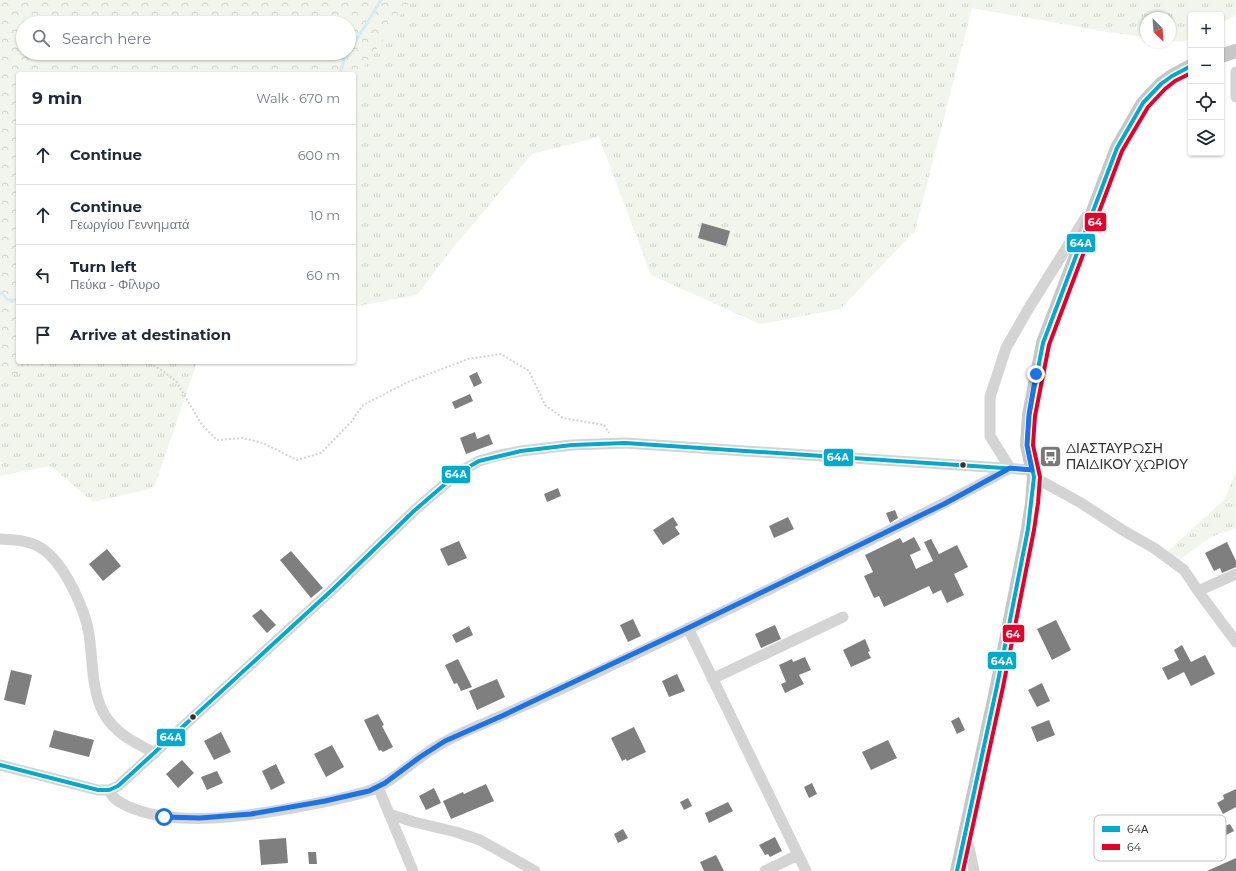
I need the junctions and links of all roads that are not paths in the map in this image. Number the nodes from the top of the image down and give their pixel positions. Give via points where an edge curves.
1 (1236, 51) edge
2 (1224, 55) edge
3 (1188, 68) edge
4 (1236, 72) edge
5 (1236, 97) edge
6 (1098, 198) junction
7 (1010, 468) junction
8 (1033, 473) junction
9 (0, 539) edge
10 (1236, 574) edge
11 (1198, 591) junction
12 (843, 616) dead end
13 (688, 628) junction
14 (1236, 642) edge
15 (712, 679) junction
16 (155, 753) junction
17 (0, 764) edge
18 (378, 787) junction
19 (109, 790) junction
20 (389, 814) junction
21 (965, 832) junction
22 (798, 855) junction
23 (413, 871) edge
24 (535, 871) edge
25 (765, 871) edge
26 (806, 871) edge
27 (957, 871) edge
28 (974, 871) edge

1 - 2 main road
3 - 6 main road via 1166,80 1143,103 1116,148
4 - 5 street
6 - 7 street via 1006,348 990,397 990,436
6 - 8 main road via 1043,343 1029,415 1027,445
7 - 8 street
7 - 13 street via 944,504
7 - 16 street via 614,443 553,447 479,461 458,473 415,510
8 - 11 street via 1154,548 1184,570
8 - 21 main road via 1032,503 1023,555
9 - 16 street via 36,545 57,563 85,616 95,687 102,711 122,734
10 - 11 street
11 - 14 street
12 - 15 street
13 - 15 street
13 - 18 street via 445,741
15 - 22 street
16 - 19 street via 126,780
17 - 19 street via 98,790
18 - 19 street via 351,796 266,812 184,818 140,811 114,798
18 - 20 street
20 - 23 street
20 - 24 street via 480,840
21 - 27 main road
21 - 28 street
22 - 25 street
22 - 26 street

